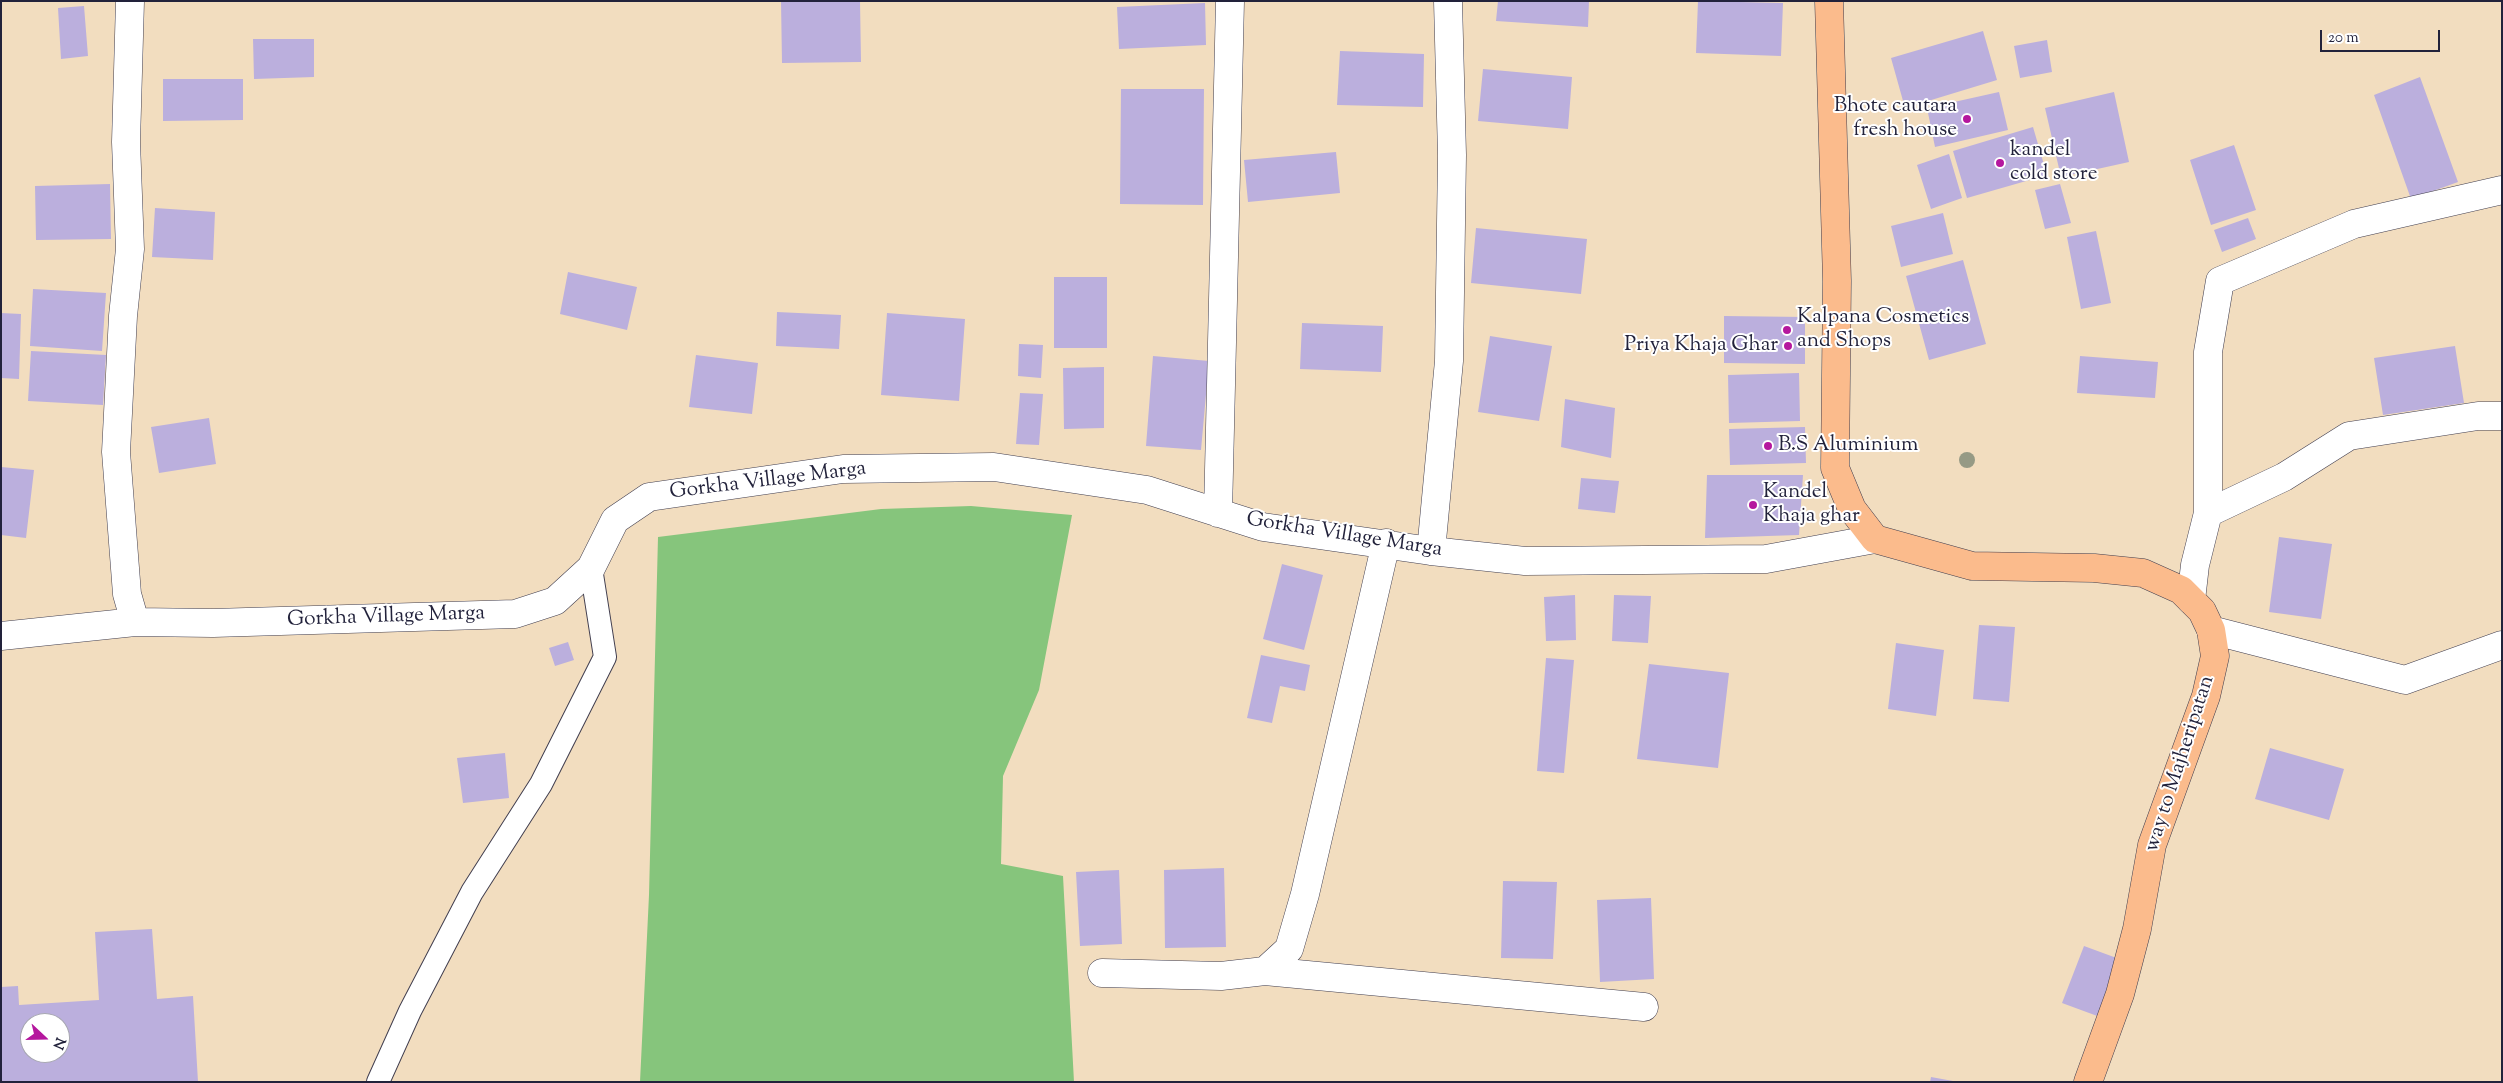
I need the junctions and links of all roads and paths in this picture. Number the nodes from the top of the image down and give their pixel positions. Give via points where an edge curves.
1 (130, 1) edge
2 (1230, 1) edge
3 (1448, 1) edge
4 (1829, 1) edge
5 (2502, 190) edge
6 (2502, 416) edge
7 (1218, 513) junction
8 (2208, 513) junction
9 (1875, 539) junction
10 (1386, 544) junction
11 (1431, 551) junction
12 (591, 568) junction
13 (2191, 600) junction
14 (135, 622) junction
15 (2211, 630) junction
16 (1, 636) edge
17 (2502, 644) edge
18 (1265, 971) junction
19 (1102, 973) dead end
20 (1644, 1008) dead end
21 (378, 1082) edge
22 (2088, 1082) edge

1 - 14 street via 126,142 130,249 116,452 127,594
2 - 7 street
3 - 11 street via 1452,156 1449,361
4 - 9 main road via 1837,281 1835,468 1852,509
5 - 8 street via 2354,224 2220,281 2208,352
6 - 8 street via 2478,416 2349,436 2284,477
7 - 10 street, Gorkha Village Marga via 1263,527
7 - 12 street, Gorkha Village Marga via 1147,490 994,467 843,469 649,497 615,520
8 - 13 street via 2195,565
9 - 11 street, Gorkha Village Marga via 1766,559 1724,561 1525,561
9 - 13 main road, way to Majheripatan via 1972,566 2094,568 2143,573 2181,590
10 - 11 street, Gorkha Village Marga
10 - 18 street via 1305,894 1288,949
12 - 14 street, Gorkha Village Marga via 554,601 515,614 213,623
12 - 21 lane via 605,656 541,784 472,892 410,1011
13 - 15 main road, way to Majheripatan via 2202,611
14 - 16 street, Gorkha Village Marga
15 - 17 street via 2405,680
15 - 22 main road, way to Majheripatan via 2215,656 2206,696 2152,844 2137,929 2120,994
18 - 19 street via 1221,976
18 - 20 street

